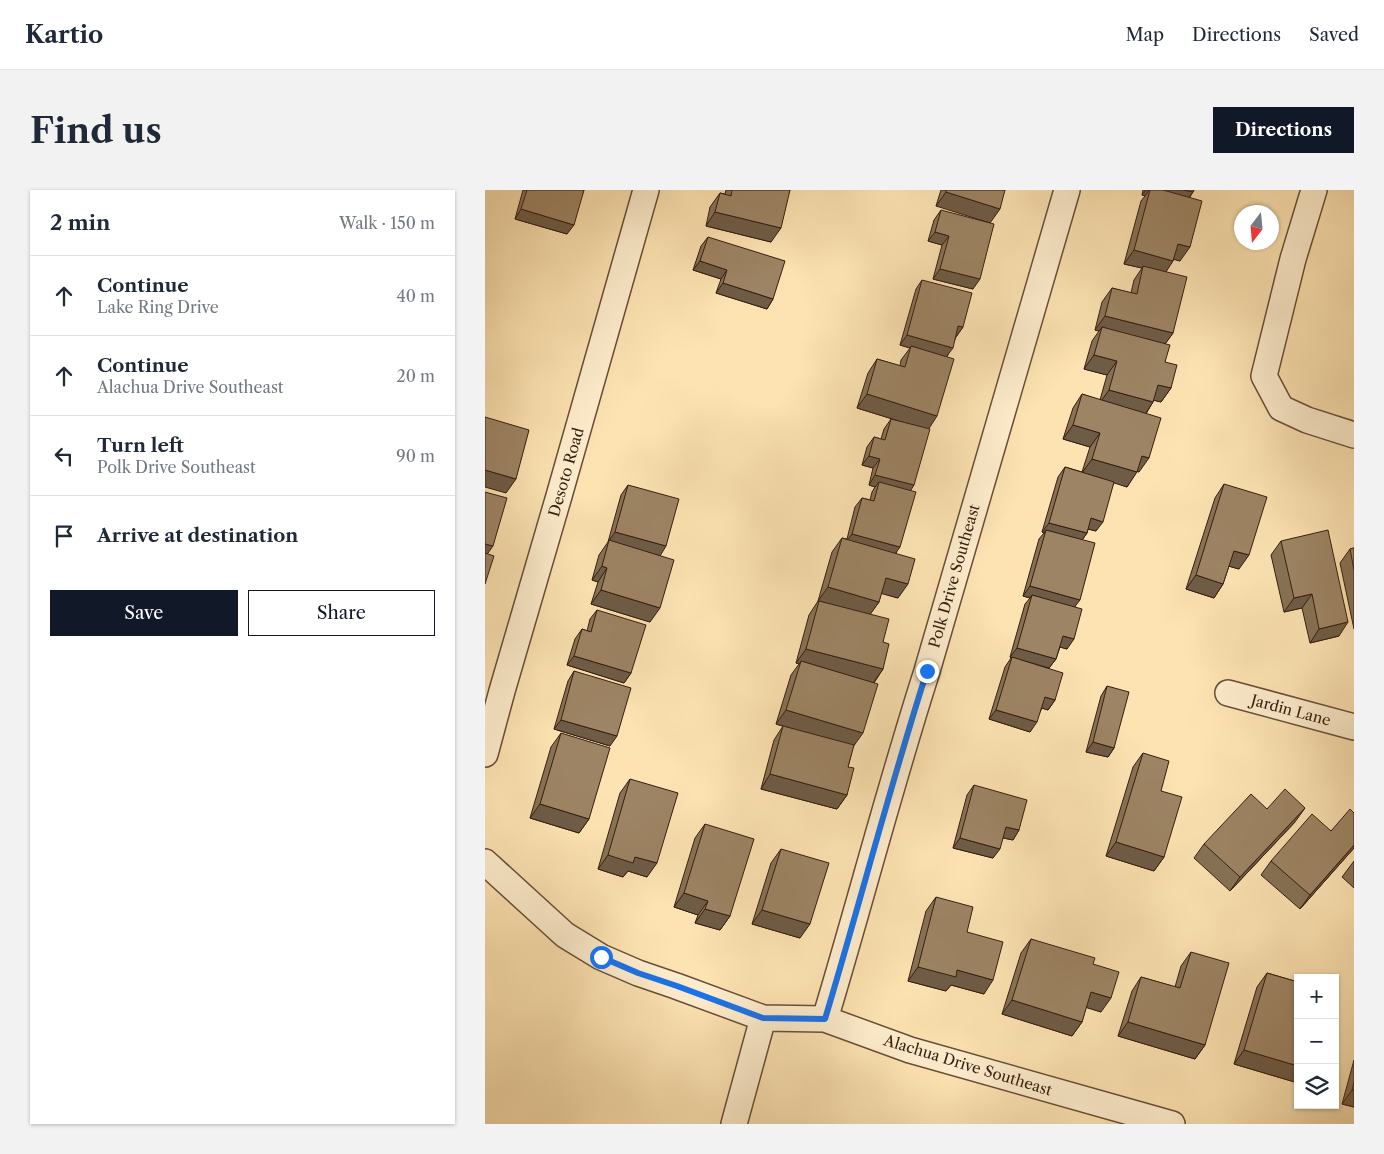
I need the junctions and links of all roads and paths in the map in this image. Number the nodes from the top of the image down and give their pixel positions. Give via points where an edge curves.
1 (646, 190) edge
2 (1067, 190) edge
3 (1314, 190) edge
4 (1354, 435) edge
5 (1228, 693) dead end
6 (1354, 727) edge
7 (485, 754) edge
8 (485, 862) edge
9 (763, 1018) junction
10 (825, 1019) junction
11 (1168, 1123) edge
12 (733, 1124) edge

1 - 7 street, Desoto Road
2 - 10 street, Polk Drive Southeast
3 - 4 street via 1263,376 1281,408
5 - 6 street, Jardin Lane
8 - 9 street, Alachua Drive Southeast via 565,935 601,957
9 - 10 street, Alachua Drive Southeast
9 - 12 street
10 - 11 street, Alachua Drive Southeast via 910,1050

